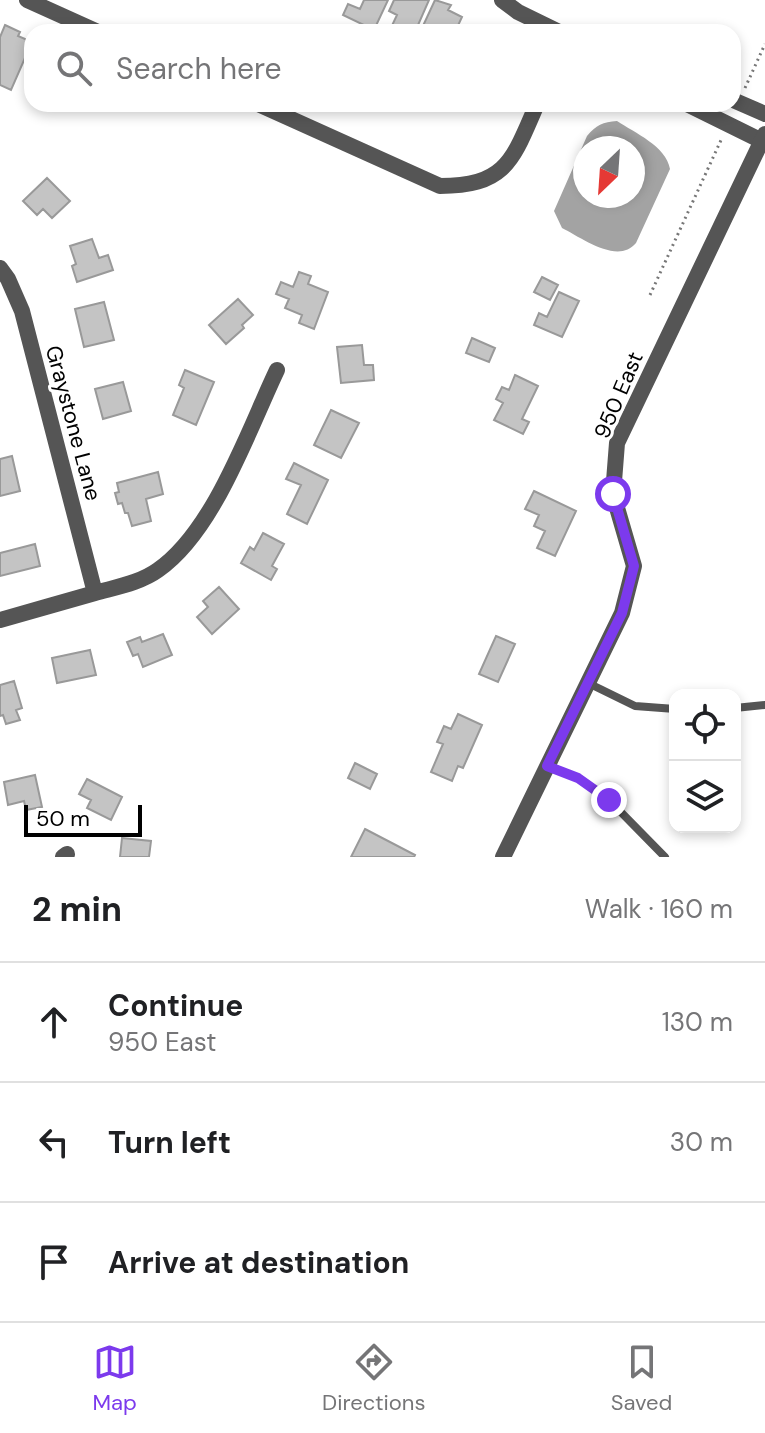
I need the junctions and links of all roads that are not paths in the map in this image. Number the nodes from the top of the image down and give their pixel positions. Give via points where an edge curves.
1 (27, 0) edge
2 (502, 0) edge
3 (80, 24) edge
4 (543, 24) edge
5 (741, 98) edge
6 (276, 112) edge
7 (534, 112) edge
8 (705, 112) edge
9 (765, 114) edge
10 (763, 137) edge
11 (0, 268) edge
12 (277, 370) dead end
13 (95, 593) junction
14 (0, 620) edge
15 (588, 683) junction
16 (765, 705) edge
17 (741, 707) edge
18 (669, 709) edge
19 (547, 766) junction
20 (503, 857) edge
21 (665, 857) edge

1 - 3 street
2 - 4 street
5 - 9 street
6 - 7 street via 440,186 468,186 494,175 509,163
8 - 10 street
10 - 15 street, 950 East via 617,443 613,494 634,566 622,613
11 - 13 street, Graystone Lane via 22,311
12 - 13 street via 196,533 158,571
13 - 14 street
15 - 18 lane via 635,706
15 - 19 street, 950 East
16 - 17 lane
19 - 20 street, 950 East
19 - 21 lane via 578,778 609,800

